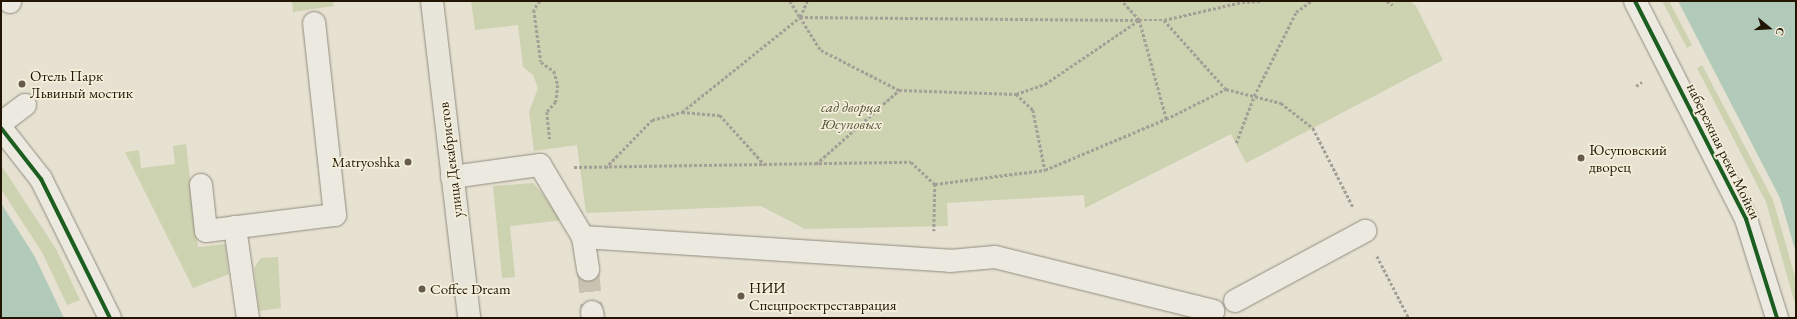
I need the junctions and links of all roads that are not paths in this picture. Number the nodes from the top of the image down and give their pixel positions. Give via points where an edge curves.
1 (432, 1) edge
2 (1635, 1) edge
3 (314, 23) dead end
4 (25, 105) dead end
5 (1, 124) edge
6 (1, 128) edge
7 (452, 177) junction
8 (201, 185) dead end
9 (235, 227) junction
10 (1365, 232) dead end
11 (583, 237) junction
12 (588, 270) tunnel mouth
13 (1235, 301) dead end
14 (1213, 311) dead end
15 (110, 318) edge
16 (248, 318) edge
17 (469, 318) edge
18 (1777, 318) edge

1 - 7 main road, улица Декабристов
2 - 18 street, набережная реки Мойки via 1746,219
3 - 9 street via 335,215
4 - 5 street
6 - 15 street via 41,179
7 - 11 street via 547,165
7 - 17 main road, улица Декабристов
8 - 9 street via 206,231
9 - 16 street
10 - 13 street
11 - 12 street
11 - 14 street via 933,260 995,257

